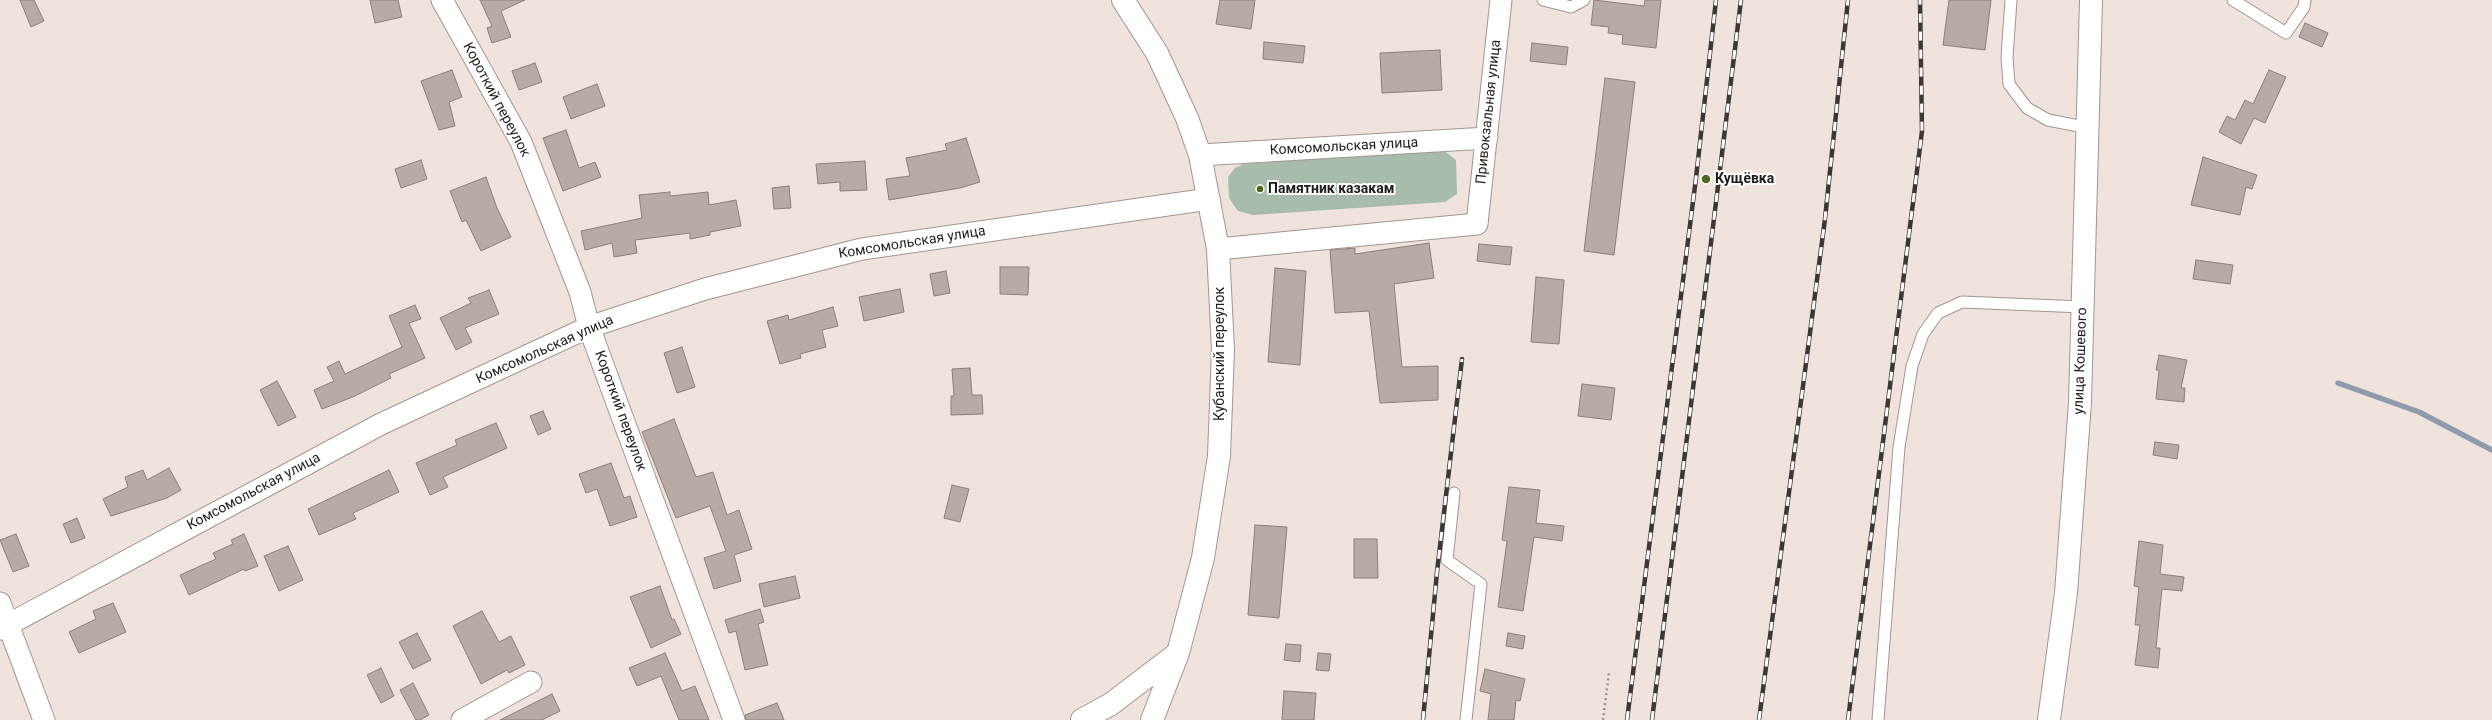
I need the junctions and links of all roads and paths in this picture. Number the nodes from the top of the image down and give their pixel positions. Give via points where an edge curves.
1 (442, 0) edge
2 (1123, 0) edge
3 (1502, 0) edge
4 (1543, 0) edge
5 (1584, 0) edge
6 (2011, 0) edge
7 (2091, 0) edge
8 (2233, 0) edge
9 (2305, 0) edge
10 (2089, 128) junction
11 (1487, 138) junction
12 (1200, 155) junction
13 (1209, 198) junction
14 (1218, 249) junction
15 (2083, 307) junction
16 (589, 327) junction
17 (1454, 493) dead end
18 (0, 603) edge
19 (4, 627) edge
20 (1178, 653) junction
21 (1609, 672) dead end
22 (531, 682) dead end
23 (44, 720) edge
24 (462, 720) edge
25 (734, 720) edge
26 (1082, 720) edge
27 (1152, 720) edge
28 (1466, 720) edge
29 (1603, 720) edge
30 (1878, 720) edge
31 (2049, 720) edge

1 - 16 street, Короткий переулок via 521,142 580,292
2 - 12 street, Кубанский переулок via 1157,52 1187,118
3 - 11 street, Привокзальная улица
4 - 5 lane via 1571,7
6 - 10 lane via 2007,57 2009,84 2026,108 2048,120
7 - 10 street, улица Кошевого
8 - 9 lane via 2286,32 2304,7
10 - 15 street, улица Кошевого
11 - 12 street, Комсомольская улица
11 - 14 street, Привокзальная улица via 1476,224
12 - 13 street, Кубанский переулок
13 - 14 street, Кубанский переулок
13 - 16 street, Комсомольская улица via 862,249 704,288
14 - 20 street, Кубанский переулок via 1223,350 1220,456 1202,558
15 - 30 lane via 1962,302 1938,313 1923,334 1912,366 1899,447
15 - 31 street, улица Кошевого via 2080,402 2071,534
16 - 19 street, Комсомольская улица via 381,424
16 - 25 street, Короткий переулок
17 - 28 lane via 1447,560 1481,584
18 - 19 street
19 - 23 street
20 - 26 street via 1111,704
20 - 27 street, Кубанский переулок
21 - 29 path
22 - 24 street

